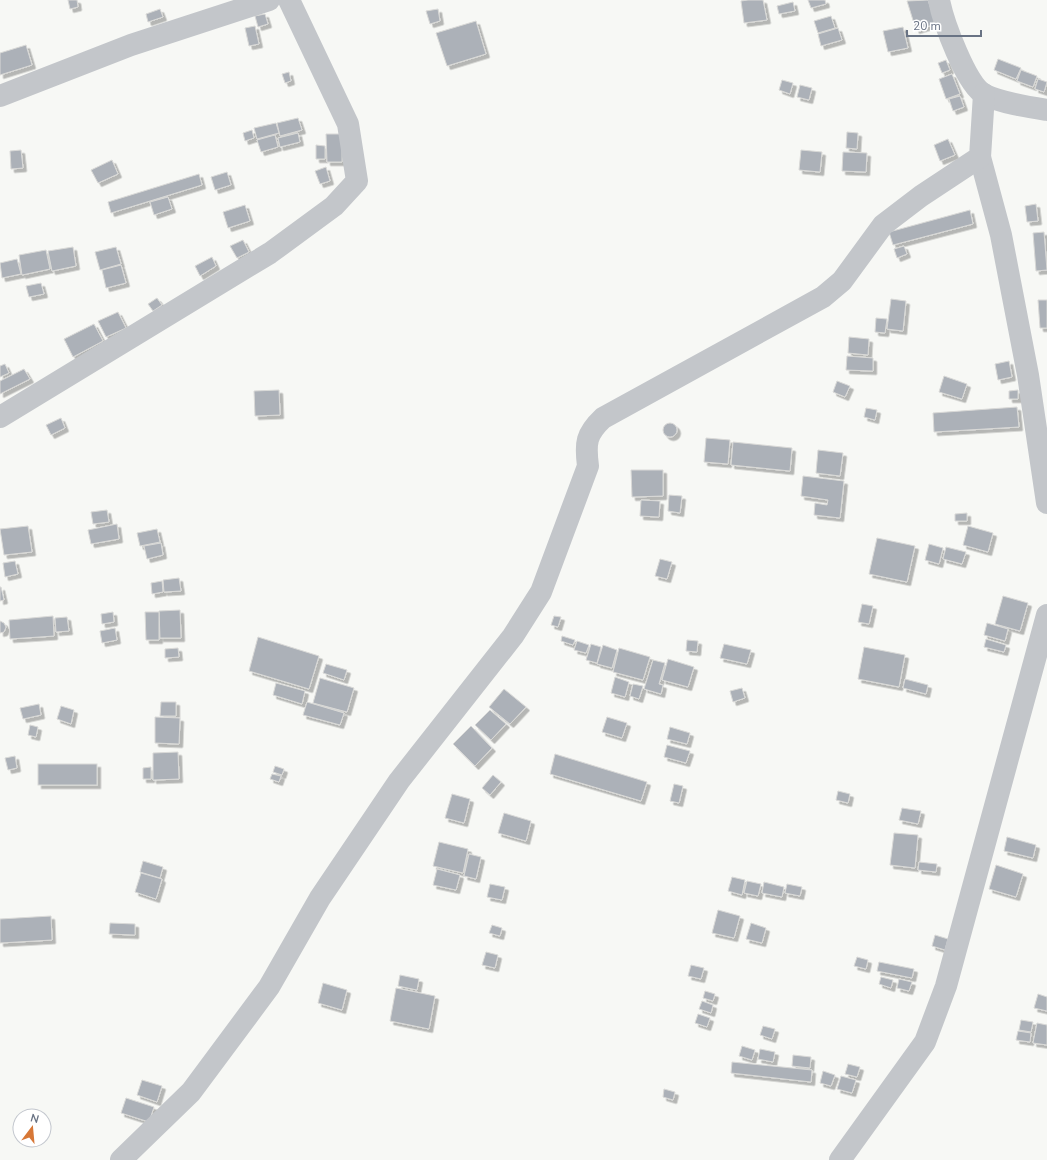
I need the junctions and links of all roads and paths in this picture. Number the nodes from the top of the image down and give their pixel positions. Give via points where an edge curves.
1 (269, 0) edge
2 (289, 0) edge
3 (939, 0) edge
4 (984, 94) junction
5 (0, 96) edge
6 (1047, 110) edge
7 (980, 157) junction
8 (0, 417) edge
9 (1047, 503) edge
10 (1047, 615) edge
11 (121, 1160) edge
12 (840, 1160) edge

1 - 5 street via 131,45
2 - 8 street via 348,124 357,181 334,206 270,253
3 - 4 street via 964,71
4 - 6 street
4 - 7 street
7 - 9 street via 1001,235 1028,374
7 - 11 street via 883,225 842,281 823,297 603,418 592,429 585,449 588,466 542,592 528,614 399,781 320,898 269,986 195,1086
10 - 12 street via 946,986 925,1042

